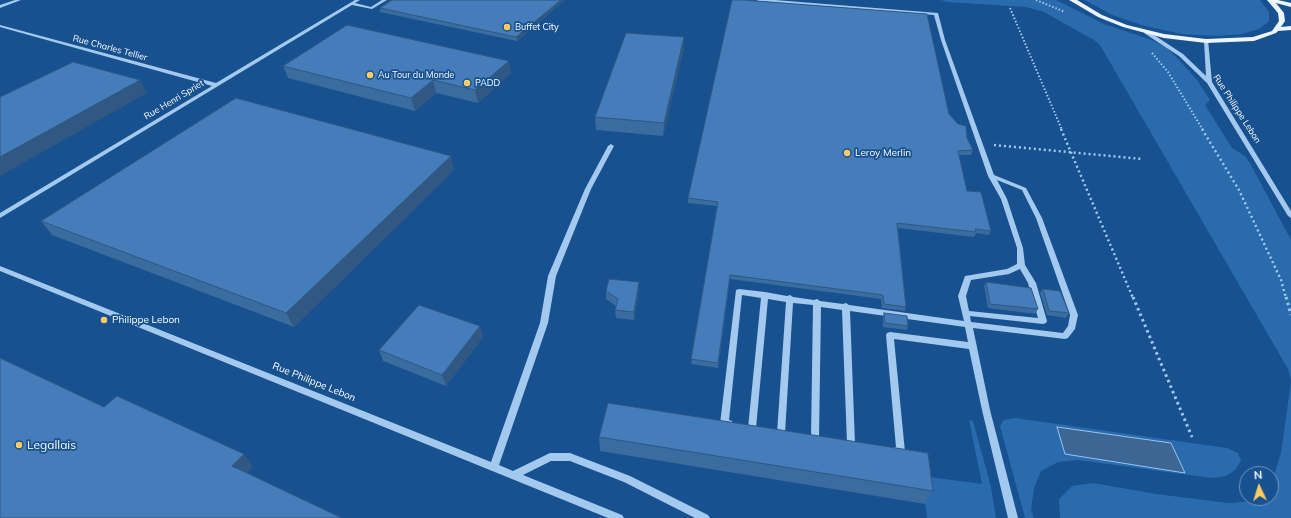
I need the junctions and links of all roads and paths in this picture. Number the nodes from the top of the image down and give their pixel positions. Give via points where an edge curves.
1 (19, 0) edge
2 (358, 0) edge
3 (385, 0) edge
4 (758, 0) edge
5 (1072, 0) edge
6 (1270, 0) edge
7 (352, 4) junction
8 (1291, 5) edge
9 (1, 7) edge
10 (1010, 8) dead end
11 (0, 26) edge
12 (1291, 28) edge
13 (1278, 29) junction
14 (1146, 32) junction
15 (1206, 41) junction
16 (1161, 61) dead end
17 (1209, 82) junction
18 (216, 85) junction
19 (980, 143) junction
20 (611, 146) dead end
21 (1071, 153) junction
22 (1142, 159) dead end
23 (991, 176) junction
24 (0, 216) edge
25 (1291, 216) edge
26 (1022, 265) junction
27 (0, 268) edge
28 (765, 295) junction
29 (790, 298) junction
30 (817, 302) junction
31 (846, 306) junction
32 (965, 313) junction
33 (1291, 315) edge
34 (968, 325) junction
35 (972, 346) junction
36 (781, 433) edge
37 (1192, 437) dead end
38 (815, 438) edge
39 (851, 444) edge
40 (886, 450) edge
41 (494, 467) junction
42 (513, 475) junction
43 (619, 518) edge
44 (705, 518) edge
45 (1013, 518) edge

1 - 9 street
2 - 7 street, Rue Henri Spriet
3 - 7 street via 372,8
4 - 19 street via 936,14
5 - 14 main road via 1100,16
6 - 8 main road
6 - 13 main road via 1281,13 1282,21
7 - 18 street, Rue Henri Spriet
10 - 21 path
11 - 18 street, Rue Charles Tellier
12 - 13 main road
13 - 15 main road via 1254,39
14 - 15 main road
14 - 17 street, Rue Philippe Lebon via 1181,55
15 - 17 street
16 - 33 path via 1243,197 1281,280
17 - 25 street, Rue Philippe Lebon
18 - 24 street, Rue Henri Spriet
19 - 21 path
19 - 23 street
20 - 41 street via 588,189 552,276 544,323
21 - 22 path
21 - 37 path
23 - 26 street via 1004,199 1020,248
23 - 34 street via 1024,189 1039,218 1074,315 1072,327 1065,336
26 - 32 street via 1009,271 968,278 962,296
26 - 32 street via 1032,283 1043,321
27 - 41 street, Rue Philippe Lebon
28 - 28 street via 739,292 724,424 748,427
28 - 29 street
29 - 30 street
29 - 36 street
30 - 31 street
30 - 38 street
31 - 34 street
31 - 39 street
32 - 34 street
34 - 35 street
35 - 40 street via 890,335 901,452
35 - 45 street
41 - 42 street, Rue Philippe Lebon
42 - 43 street, Rue Philippe Lebon
42 - 44 street via 550,457 570,457 627,479

